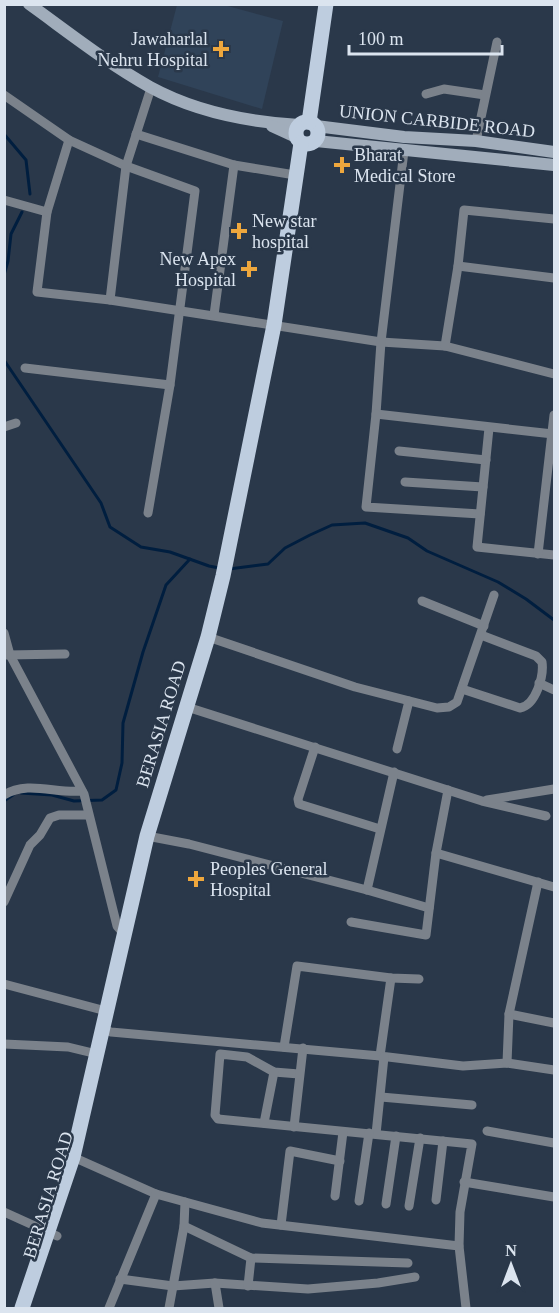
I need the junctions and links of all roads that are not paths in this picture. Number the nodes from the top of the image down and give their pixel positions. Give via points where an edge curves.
1 (28, 4) edge
2 (326, 4) edge
3 (497, 42) dead end
4 (151, 88) junction
5 (426, 94) dead end
6 (4, 95) edge
7 (485, 95) junction
8 (136, 134) junction
9 (306, 134) junction
10 (69, 140) junction
11 (476, 141) junction
12 (404, 151) junction
13 (555, 152) edge
14 (126, 165) junction
15 (234, 165) junction
16 (555, 165) edge
17 (295, 175) junction
18 (4, 200) edge
19 (48, 212) junction
20 (555, 219) edge
21 (458, 266) junction
22 (555, 278) edge
23 (110, 300) junction
24 (180, 310) junction
25 (214, 315) junction
26 (278, 325) junction
27 (381, 342) junction
28 (445, 346) junction
29 (26, 368) dead end
30 (555, 374) edge
31 (171, 385) junction
32 (376, 414) junction
33 (555, 415) edge
34 (16, 423) dead end
35 (4, 427) edge
36 (489, 428) junction
37 (553, 434) junction
38 (399, 451) dead end
39 (486, 459) junction
40 (405, 482) dead end
41 (483, 487) junction
42 (550, 495) edge
43 (148, 513) dead end
44 (480, 514) junction
45 (538, 554) junction
46 (555, 555) edge
47 (494, 595) dead end
48 (422, 601) dead end
49 (482, 630) junction
50 (4, 633) edge
51 (212, 638) junction
52 (65, 654) dead end
53 (7, 655) edge
54 (539, 683) junction
55 (462, 689) junction
56 (555, 690) edge
57 (409, 701) junction
58 (191, 709) junction
59 (315, 747) junction
60 (397, 749) dead end
61 (394, 772) junction
62 (555, 789) edge
63 (448, 790) junction
64 (83, 792) junction
65 (4, 795) edge
66 (482, 801) junction
67 (87, 812) junction
68 (546, 816) dead end
69 (380, 830) junction
70 (192, 834) dead end
71 (152, 837) junction
72 (189, 844) junction
73 (436, 853) junction
74 (537, 882) junction
75 (555, 886) edge
76 (367, 890) junction
77 (4, 903) edge
78 (429, 908) junction
79 (351, 922) dead end
80 (124, 934) junction
81 (391, 978) junction
82 (419, 979) dead end
83 (4, 984) edge
84 (106, 1011) junction
85 (509, 1014) junction
86 (555, 1023) edge
87 (107, 1030) junction
88 (220, 1042) junction
89 (4, 1044) edge
90 (284, 1047) junction
91 (303, 1048) junction
92 (97, 1054) junction
93 (220, 1054) junction
94 (382, 1056) junction
95 (507, 1062) junction
96 (555, 1070) edge
97 (274, 1072) junction
98 (299, 1074) junction
99 (381, 1097) junction
100 (472, 1105) dead end
101 (264, 1123) junction
102 (294, 1127) junction
103 (487, 1131) dead end
104 (343, 1132) junction
105 (372, 1134) junction
106 (396, 1136) junction
107 (420, 1138) junction
108 (444, 1141) junction
109 (555, 1143) edge
110 (77, 1159) junction
111 (340, 1161) junction
112 (464, 1182) junction
113 (156, 1194) junction
114 (335, 1196) dead end
115 (555, 1197) edge
116 (436, 1200) dead end
117 (359, 1201) dead end
118 (185, 1202) junction
119 (386, 1204) dead end
120 (409, 1206) dead end
121 (4, 1212) edge
122 (281, 1225) junction
123 (184, 1226) junction
124 (53, 1234) junction
125 (459, 1246) junction
126 (251, 1258) junction
127 (408, 1263) dead end
128 (415, 1277) dead end
129 (120, 1279) junction
130 (215, 1283) junction
131 (173, 1286) junction
132 (248, 1286) junction
133 (222, 1306) edge
134 (22, 1308) edge
135 (32, 1308) edge
136 (109, 1308) edge
137 (169, 1308) edge
138 (466, 1308) edge

1 - 4 street
2 - 9 main road, BERASIA ROAD
3 - 7 street
4 - 8 street
4 - 9 street via 203,109
5 - 7 street via 444,89
6 - 10 street
7 - 11 street
8 - 14 street
8 - 15 street
9 - 11 street, UNION CARBIDE ROAD
9 - 12 street, UNION CARBIDE ROAD
9 - 17 main road, BERASIA ROAD
9 - 26 main road, BERASIA ROAD
10 - 14 street
10 - 19 street
11 - 13 street, UNION CARBIDE ROAD
12 - 16 street, UNION CARBIDE ROAD
12 - 27 street
14 - 23 street
14 - 24 street via 195,191
15 - 17 street
15 - 25 street
17 - 26 main road, BERASIA ROAD
18 - 19 street
19 - 23 street via 37,292
20 - 21 street via 464,210
21 - 22 street
21 - 28 street
23 - 24 street
24 - 25 street
24 - 31 street
25 - 26 street
26 - 27 street
26 - 51 main road, BERASIA ROAD via 235,545
27 - 28 street
27 - 32 street
28 - 30 street
29 - 31 street
31 - 43 street
32 - 36 street
32 - 44 street via 366,507
33 - 37 street
34 - 35 street
36 - 37 street
36 - 39 street
37 - 42 street
38 - 39 street
39 - 41 street
40 - 41 street
41 - 44 street
42 - 45 street
44 - 45 street via 477,548
45 - 46 street
47 - 49 street
48 - 49 street
49 - 54 street via 543,662
49 - 55 street
50 - 53 street
51 - 57 street via 345,684
51 - 58 main road, BERASIA ROAD
52 - 53 street
53 - 64 street
54 - 55 street via 527,707 520,708
54 - 56 street
55 - 57 street via 457,702 449,707
57 - 60 street
58 - 59 street
58 - 71 main road, BERASIA ROAD
59 - 61 street
59 - 69 street via 299,804
61 - 63 street
61 - 69 street
62 - 66 street
63 - 66 street
63 - 73 street
64 - 65 street via 31,787
64 - 67 street
66 - 68 street
67 - 77 street via 50,818 30,845
67 - 80 street via 117,926
69 - 76 street
70 - 72 street
71 - 72 street
71 - 80 main road, BERASIA ROAD
71 - 87 main road, BERASIA ROAD
72 - 76 street
73 - 74 street
73 - 78 street
74 - 75 street
74 - 85 street
76 - 78 street
78 - 79 street via 426,935
80 - 84 main road, BERASIA ROAD
81 - 82 street
81 - 90 street via 297,966
81 - 94 street
83 - 84 street
84 - 87 main road, BERASIA ROAD
85 - 86 street
85 - 95 street
87 - 88 street
87 - 92 main road, BERASIA ROAD
87 - 110 main road, BERASIA ROAD
88 - 90 street
88 - 93 street
89 - 92 street via 68,1047
90 - 91 street
91 - 94 street
91 - 98 street
92 - 110 main road, BERASIA ROAD
93 - 97 street via 247,1057
93 - 101 street via 215,1115 218,1119
94 - 95 street via 463,1066
94 - 99 street
95 - 96 street
97 - 98 street
97 - 101 street
98 - 102 street
99 - 100 street
99 - 105 street
101 - 102 street
102 - 104 street
103 - 109 street
104 - 105 street
104 - 111 street
105 - 106 street
105 - 117 street
106 - 107 street
106 - 119 street
107 - 108 street
107 - 120 street
108 - 112 street via 472,1144
108 - 116 street
110 - 113 street
110 - 124 main road, BERASIA ROAD
111 - 114 street
111 - 122 street via 290,1151
112 - 115 street
112 - 125 street
113 - 118 street
113 - 129 street
118 - 122 street
118 - 123 street
121 - 124 street
122 - 125 street
123 - 126 street
123 - 131 street
124 - 134 main road, BERASIA ROAD
124 - 135 main road, BERASIA ROAD
125 - 138 street
126 - 127 street
126 - 132 street
128 - 132 street via 323,1289
129 - 131 street
129 - 136 street
130 - 131 street
130 - 132 street
130 - 133 street
131 - 137 street

